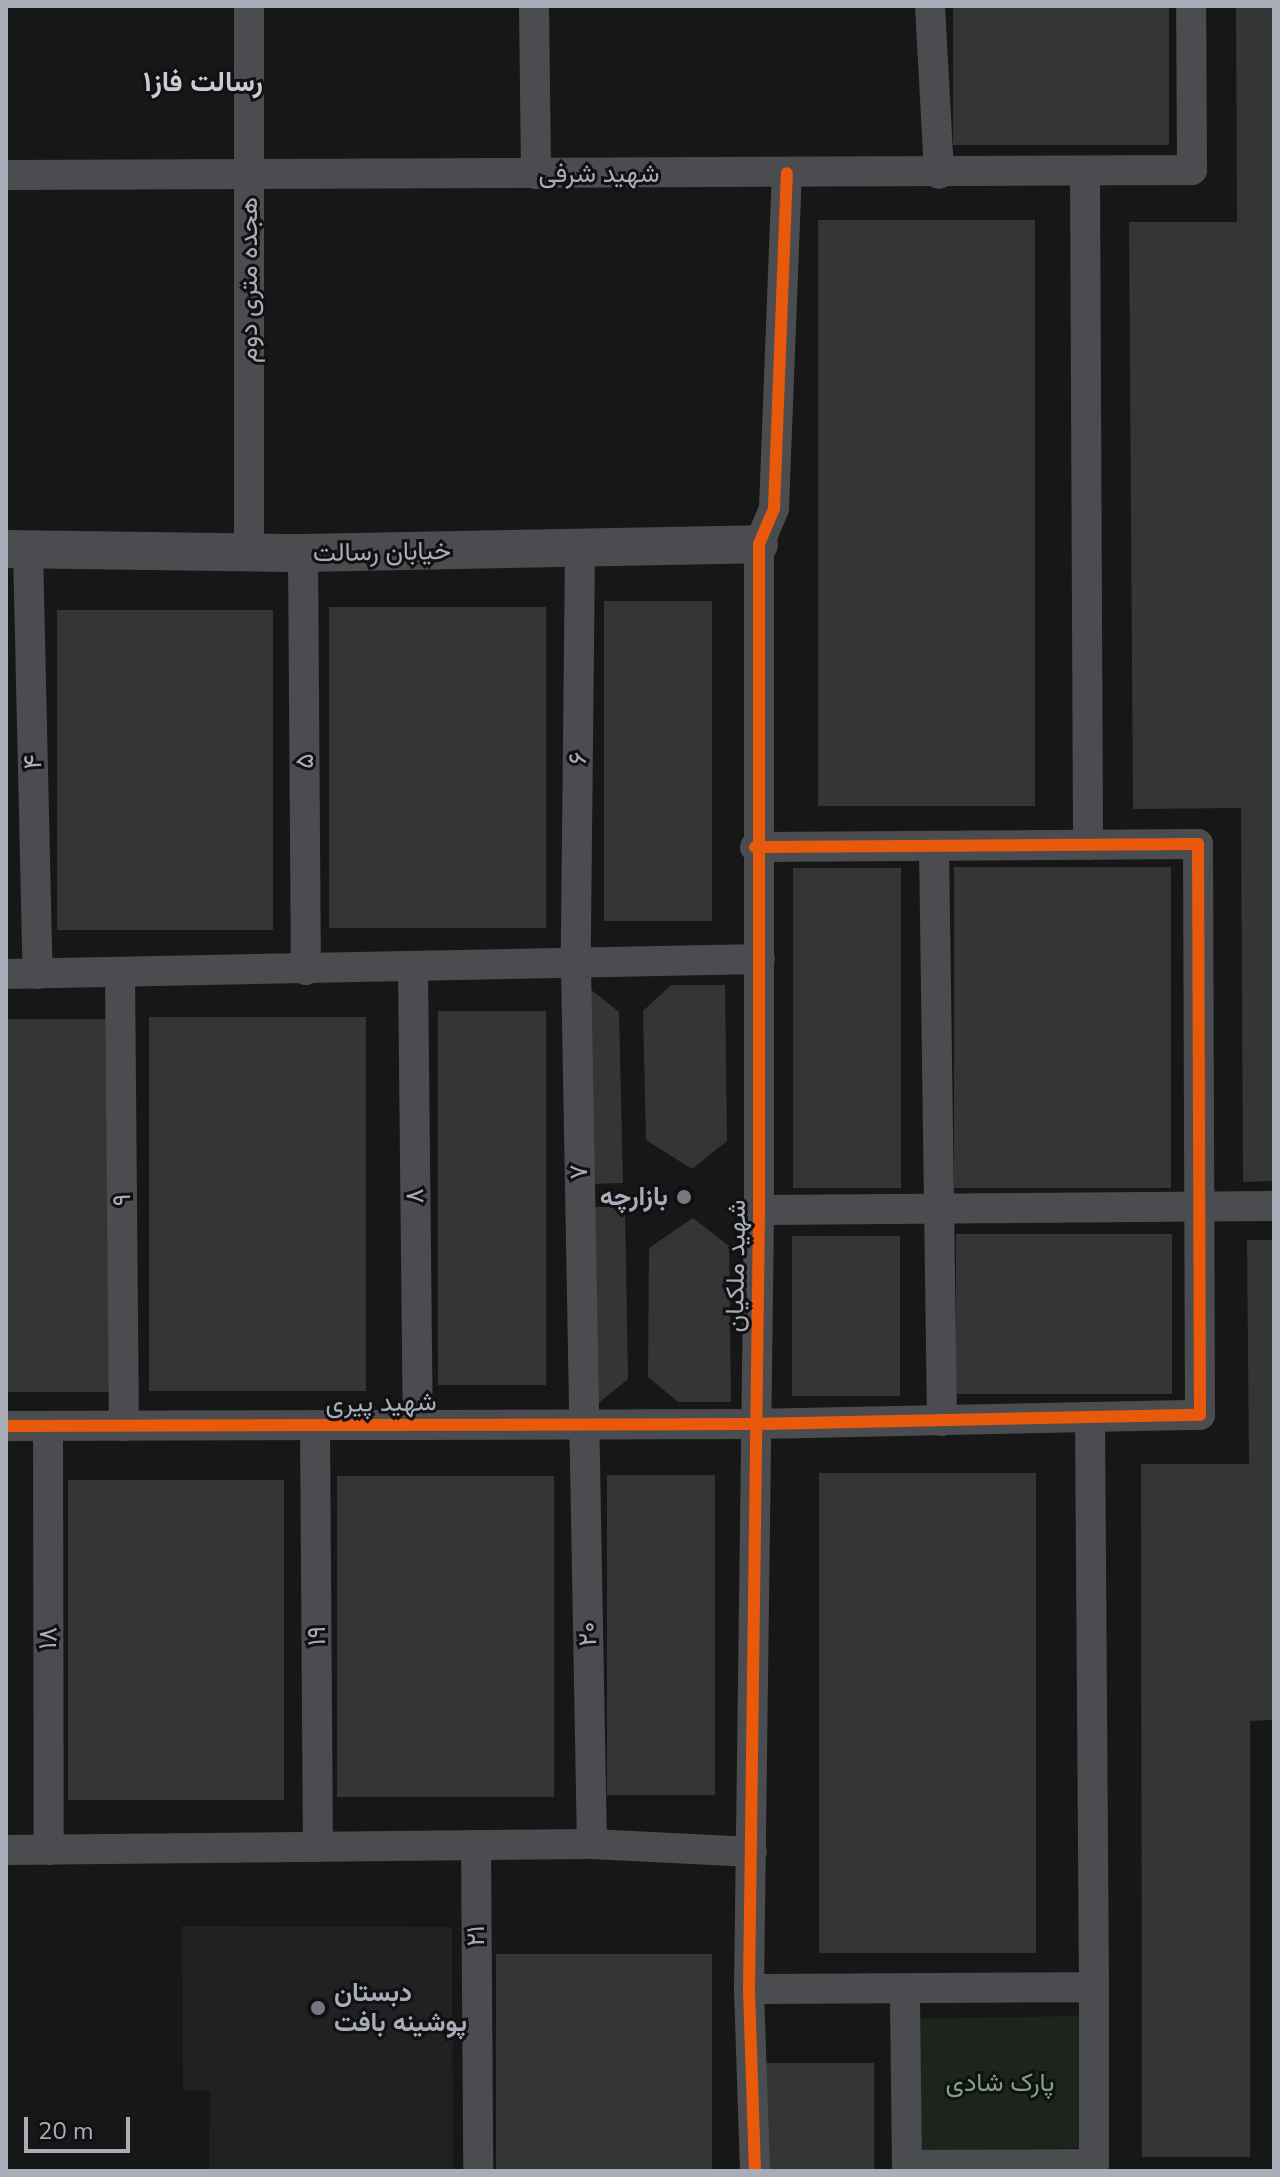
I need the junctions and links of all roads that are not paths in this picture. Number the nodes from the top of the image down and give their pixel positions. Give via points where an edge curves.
1 (249, 6) edge
2 (534, 6) edge
3 (930, 6) edge
4 (1191, 6) edge
5 (787, 173) junction
6 (1085, 173) junction
7 (249, 174) junction
8 (536, 174) junction
9 (939, 174) junction
10 (6, 175) edge
11 (759, 544) junction
12 (17, 549) edge
13 (580, 550) junction
14 (249, 553) junction
15 (303, 553) junction
16 (1088, 845) junction
17 (934, 846) junction
18 (755, 847) junction
19 (760, 959) junction
20 (576, 966) junction
21 (413, 968) junction
22 (306, 970) junction
23 (120, 973) junction
24 (6, 974) edge
25 (38, 974) junction
26 (1199, 1205) junction
27 (1274, 1206) edge
28 (935, 1208) junction
29 (759, 1210) junction
30 (1090, 1417) junction
31 (942, 1421) junction
32 (418, 1424) junction
33 (756, 1424) junction
34 (583, 1425) junction
35 (6, 1426) edge
36 (48, 1426) junction
37 (124, 1426) junction
38 (315, 1426) junction
39 (592, 1844) junction
40 (476, 1845) junction
41 (318, 1847) junction
42 (6, 1850) edge
43 (49, 1850) junction
44 (752, 1852) junction
45 (1094, 1987) junction
46 (749, 1989) junction
47 (905, 1990) junction
48 (992, 2168) edge
49 (478, 2171) edge
50 (755, 2171) edge

1 - 7 street, هجده متری دوم
2 - 8 street
3 - 9 street
4 - 6 street, شهید شرفی via 1192,170
5 - 8 street, شهید شرفی
5 - 9 street, شهید شرفی
5 - 11 street via 774,508
6 - 9 street, شهید شرفی
6 - 16 street
7 - 8 street, شهید شرفی
7 - 10 street, شهید شرفی
7 - 14 street, هجده متری دوم
11 - 13 street, خیابان رسالت
11 - 18 street, شهید ملکیان
12 - 14 street, خیابان رسالت
12 - 25 street, ۴
13 - 15 street, خیابان رسالت
13 - 20 street, ۶
14 - 15 street, خیابان رسالت
15 - 22 street, ۵
16 - 17 street
16 - 26 street via 1198,844
17 - 18 street
17 - 28 street
18 - 19 street, شهید ملکیان
19 - 20 street
19 - 29 street, شهید ملکیان
20 - 21 street
20 - 34 street, ۷
21 - 22 street
21 - 32 street, ۸
22 - 23 street
23 - 25 street
23 - 37 street, ۹
24 - 25 street
26 - 27 street
26 - 28 street
26 - 30 street, شهید پیری via 1200,1415
28 - 29 street
28 - 31 street
29 - 33 street, شهید ملکیان
30 - 31 street, شهید پیری
30 - 45 street
31 - 33 street, شهید پیری
32 - 34 street, شهید پیری
32 - 38 street, شهید پیری
33 - 34 street, شهید پیری
33 - 44 street, شهید ملکیان
34 - 39 street, ۲۰
35 - 36 street, شهید پیری
36 - 37 street, شهید پیری
36 - 43 street, ۱۸
37 - 38 street, شهید پیری
38 - 41 street, ۱۹
39 - 40 street
39 - 44 street
40 - 41 street
40 - 49 street, ۲۱
41 - 43 street
42 - 43 street
44 - 46 street, شهید ملکیان
45 - 47 street
45 - 48 street via 1094,2164
46 - 47 street
46 - 50 street, شهید ملکیان
47 - 48 street via 907,2165

